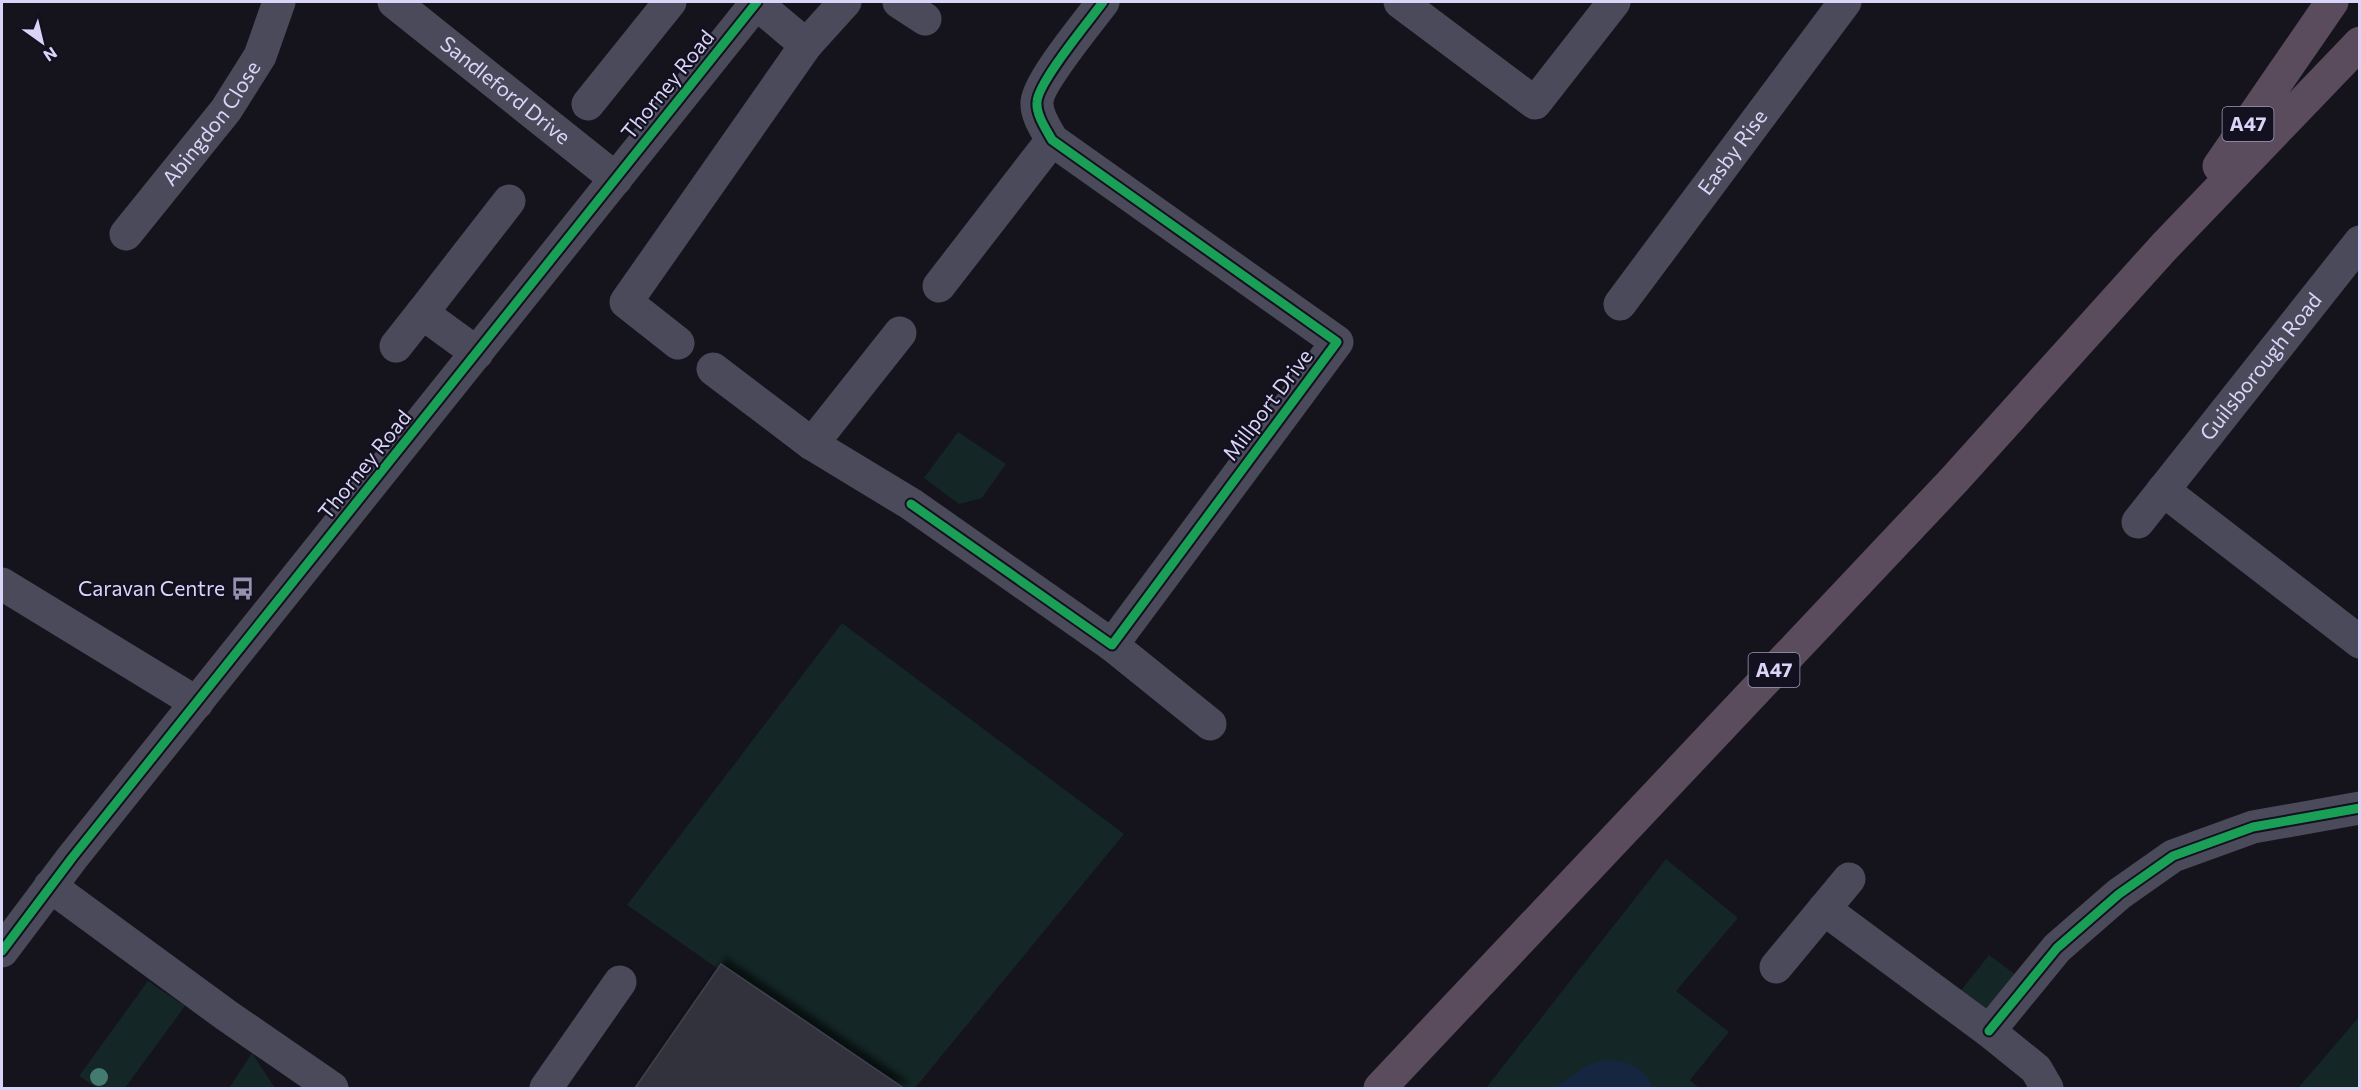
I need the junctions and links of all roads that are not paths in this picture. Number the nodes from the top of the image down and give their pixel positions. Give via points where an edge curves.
1 (394, 2) edge
2 (670, 2) edge
3 (756, 2) edge
4 (845, 2) edge
5 (1103, 2) edge
6 (1400, 2) edge
7 (1614, 2) edge
8 (1845, 2) edge
9 (2332, 2) edge
10 (275, 3) edge
11 (2360, 43) edge
12 (806, 45) junction
13 (588, 104) dead end
14 (1052, 140) junction
15 (616, 179) junction
16 (509, 201) dead end
17 (126, 234) dead end
18 (2360, 242) edge
19 (2164, 247) junction
20 (939, 286) dead end
21 (1620, 304) dead end
22 (422, 313) junction
23 (900, 333) dead end
24 (678, 343) dead end
25 (396, 346) dead end
26 (477, 353) junction
27 (713, 369) dead end
28 (812, 444) junction
29 (2163, 490) junction
30 (2138, 522) dead end
31 (2, 584) edge
32 (2360, 642) edge
33 (1112, 645) junction
34 (197, 703) junction
35 (1210, 724) dead end
36 (2360, 808) edge
37 (1849, 879) dead end
38 (50, 886) junction
39 (1824, 909) junction
40 (2, 951) edge
41 (1785, 957) dead end
42 (620, 982) dead end
43 (1989, 1031) junction
44 (332, 1089) edge
45 (546, 1089) edge
46 (1380, 1089) edge
47 (2047, 1089) edge

1 - 15 street, Sandleford Drive
2 - 13 street
3 - 12 street
3 - 15 street, Thorney Road
4 - 12 street
5 - 14 street, Millport Drive via 1044,83 1037,102 1042,124
6 - 7 street via 1535,103
8 - 21 street, Easby Rise
9 - 19 highway, A47
10 - 17 street, Abingdon Close via 260,56 226,110
11 - 19 highway, A47
12 - 24 street via 626,302
14 - 20 street
14 - 33 street, Millport Drive via 1337,342
15 - 26 street, Thorney Road
16 - 22 street
18 - 29 street, Guilsborough Road
19 - 46 highway, A47 via 1954,480
22 - 25 street
22 - 26 street
23 - 28 street
26 - 34 street, Thorney Road
27 - 28 street
28 - 33 street via 911,504
29 - 30 street, Guilsborough Road
29 - 32 street
31 - 34 street
33 - 35 street
34 - 38 street, Thorney Road
36 - 43 street via 2253,827 2173,856 2119,894 2057,948
37 - 39 street
38 - 40 street, Thorney Road
38 - 44 street
39 - 41 street
39 - 43 street
42 - 45 street
43 - 47 street via 2036,1069

